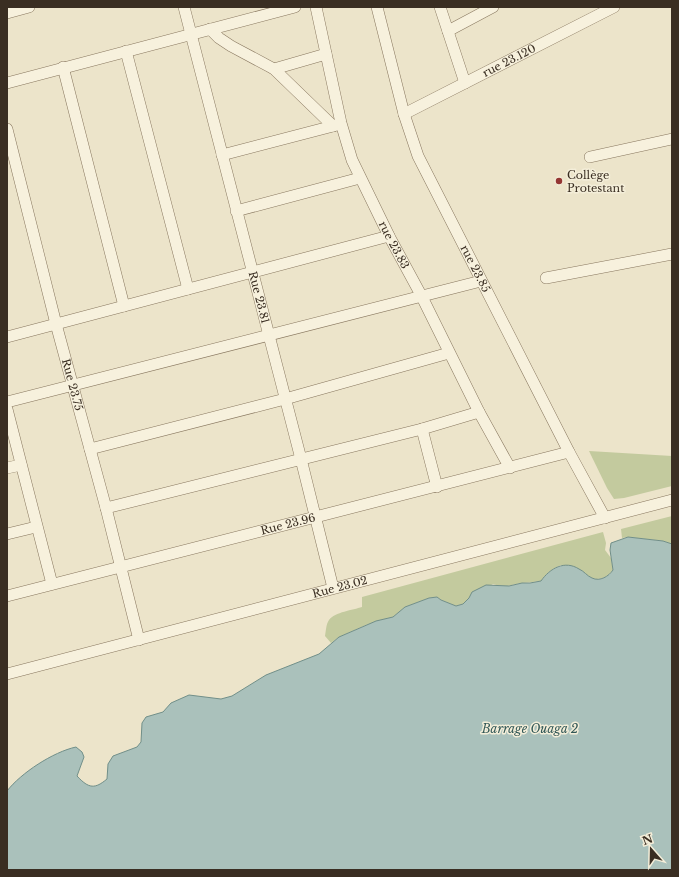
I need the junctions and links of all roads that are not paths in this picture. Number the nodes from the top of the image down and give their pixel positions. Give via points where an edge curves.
1 (29, 7) edge
2 (184, 7) edge
3 (295, 7) edge
4 (316, 7) edge
5 (377, 7) edge
6 (440, 7) edge
7 (493, 7) edge
8 (614, 7) edge
9 (7, 13) edge
10 (210, 29) junction
11 (448, 31) junction
12 (190, 34) junction
13 (126, 51) junction
14 (326, 54) junction
15 (63, 67) junction
16 (274, 69) junction
17 (7, 83) edge
18 (465, 83) junction
19 (404, 114) junction
20 (337, 125) junction
21 (7, 129) edge
22 (672, 139) edge
23 (222, 155) junction
24 (590, 157) dead end
25 (360, 178) junction
26 (236, 211) junction
27 (388, 236) junction
28 (672, 254) edge
29 (253, 273) junction
30 (546, 278) dead end
31 (481, 281) junction
32 (188, 289) junction
33 (421, 296) junction
34 (124, 306) junction
35 (56, 324) junction
36 (269, 334) junction
37 (7, 337) edge
38 (449, 352) junction
39 (73, 385) junction
40 (285, 398) junction
41 (7, 402) edge
42 (7, 409) edge
43 (479, 412) junction
44 (422, 428) junction
45 (90, 449) junction
46 (569, 452) junction
47 (301, 459) junction
48 (21, 465) junction
49 (7, 468) edge
50 (510, 468) junction
51 (437, 487) junction
52 (672, 500) edge
53 (106, 508) junction
54 (315, 517) junction
55 (605, 518) junction
56 (36, 527) junction
57 (7, 534) edge
58 (121, 568) junction
59 (52, 584) junction
60 (333, 588) junction
61 (7, 596) edge
62 (139, 640) junction
63 (7, 674) edge

1 - 9 street
2 - 12 street, Rue 23.81
3 - 10 street
4 - 14 street, rue 23.83
5 - 19 street, rue 23.85
6 - 11 street
7 - 11 street
8 - 18 street, rue 23.120
10 - 12 street
10 - 16 street via 225,42
11 - 18 street
12 - 13 street
12 - 23 street, Rue 23.81
13 - 15 street
13 - 32 street
14 - 16 street
14 - 20 street, rue 23.83
15 - 17 street
15 - 34 street
16 - 20 street
18 - 19 street, rue 23.120
19 - 31 street, rue 23.85 via 418,156
20 - 23 street
20 - 25 street, rue 23.83
21 - 35 street, Rue 23.75
22 - 24 street
23 - 26 street, Rue 23.81
25 - 26 street
25 - 27 street, rue 23.83
26 - 29 street, Rue 23.81
27 - 29 street
27 - 33 street, rue 23.83
28 - 30 street
29 - 32 street
29 - 36 street, Rue 23.81
31 - 33 street
31 - 46 street, rue 23.85
32 - 34 street
33 - 36 street
33 - 38 street, rue 23.83
34 - 35 street
35 - 37 street
35 - 39 street, Rue 23.75
36 - 39 street
36 - 40 street, Rue 23.81
38 - 40 street
38 - 43 street, rue 23.83
39 - 41 street
39 - 45 street, Rue 23.75
40 - 45 street
40 - 47 street, Rue 23.81
42 - 48 street
43 - 44 street
43 - 50 street, rue 23.83
44 - 47 street
44 - 51 street
45 - 53 street, Rue 23.75
46 - 50 street, Rue 23.96
46 - 55 street, rue 23.85
47 - 53 street
47 - 54 street, Rue 23.81
48 - 49 street
48 - 56 street
50 - 51 street, Rue 23.96
51 - 54 street, Rue 23.96
52 - 55 street, Rue 23.02
53 - 58 street, Rue 23.75
54 - 58 street, Rue 23.96
54 - 60 street, Rue 23.81
55 - 60 street, Rue 23.02
56 - 57 street
56 - 59 street
58 - 59 street, Rue 23.96
58 - 62 street, Rue 23.75
59 - 61 street, Rue 23.96
60 - 62 street, Rue 23.02
62 - 63 street, Rue 23.02

